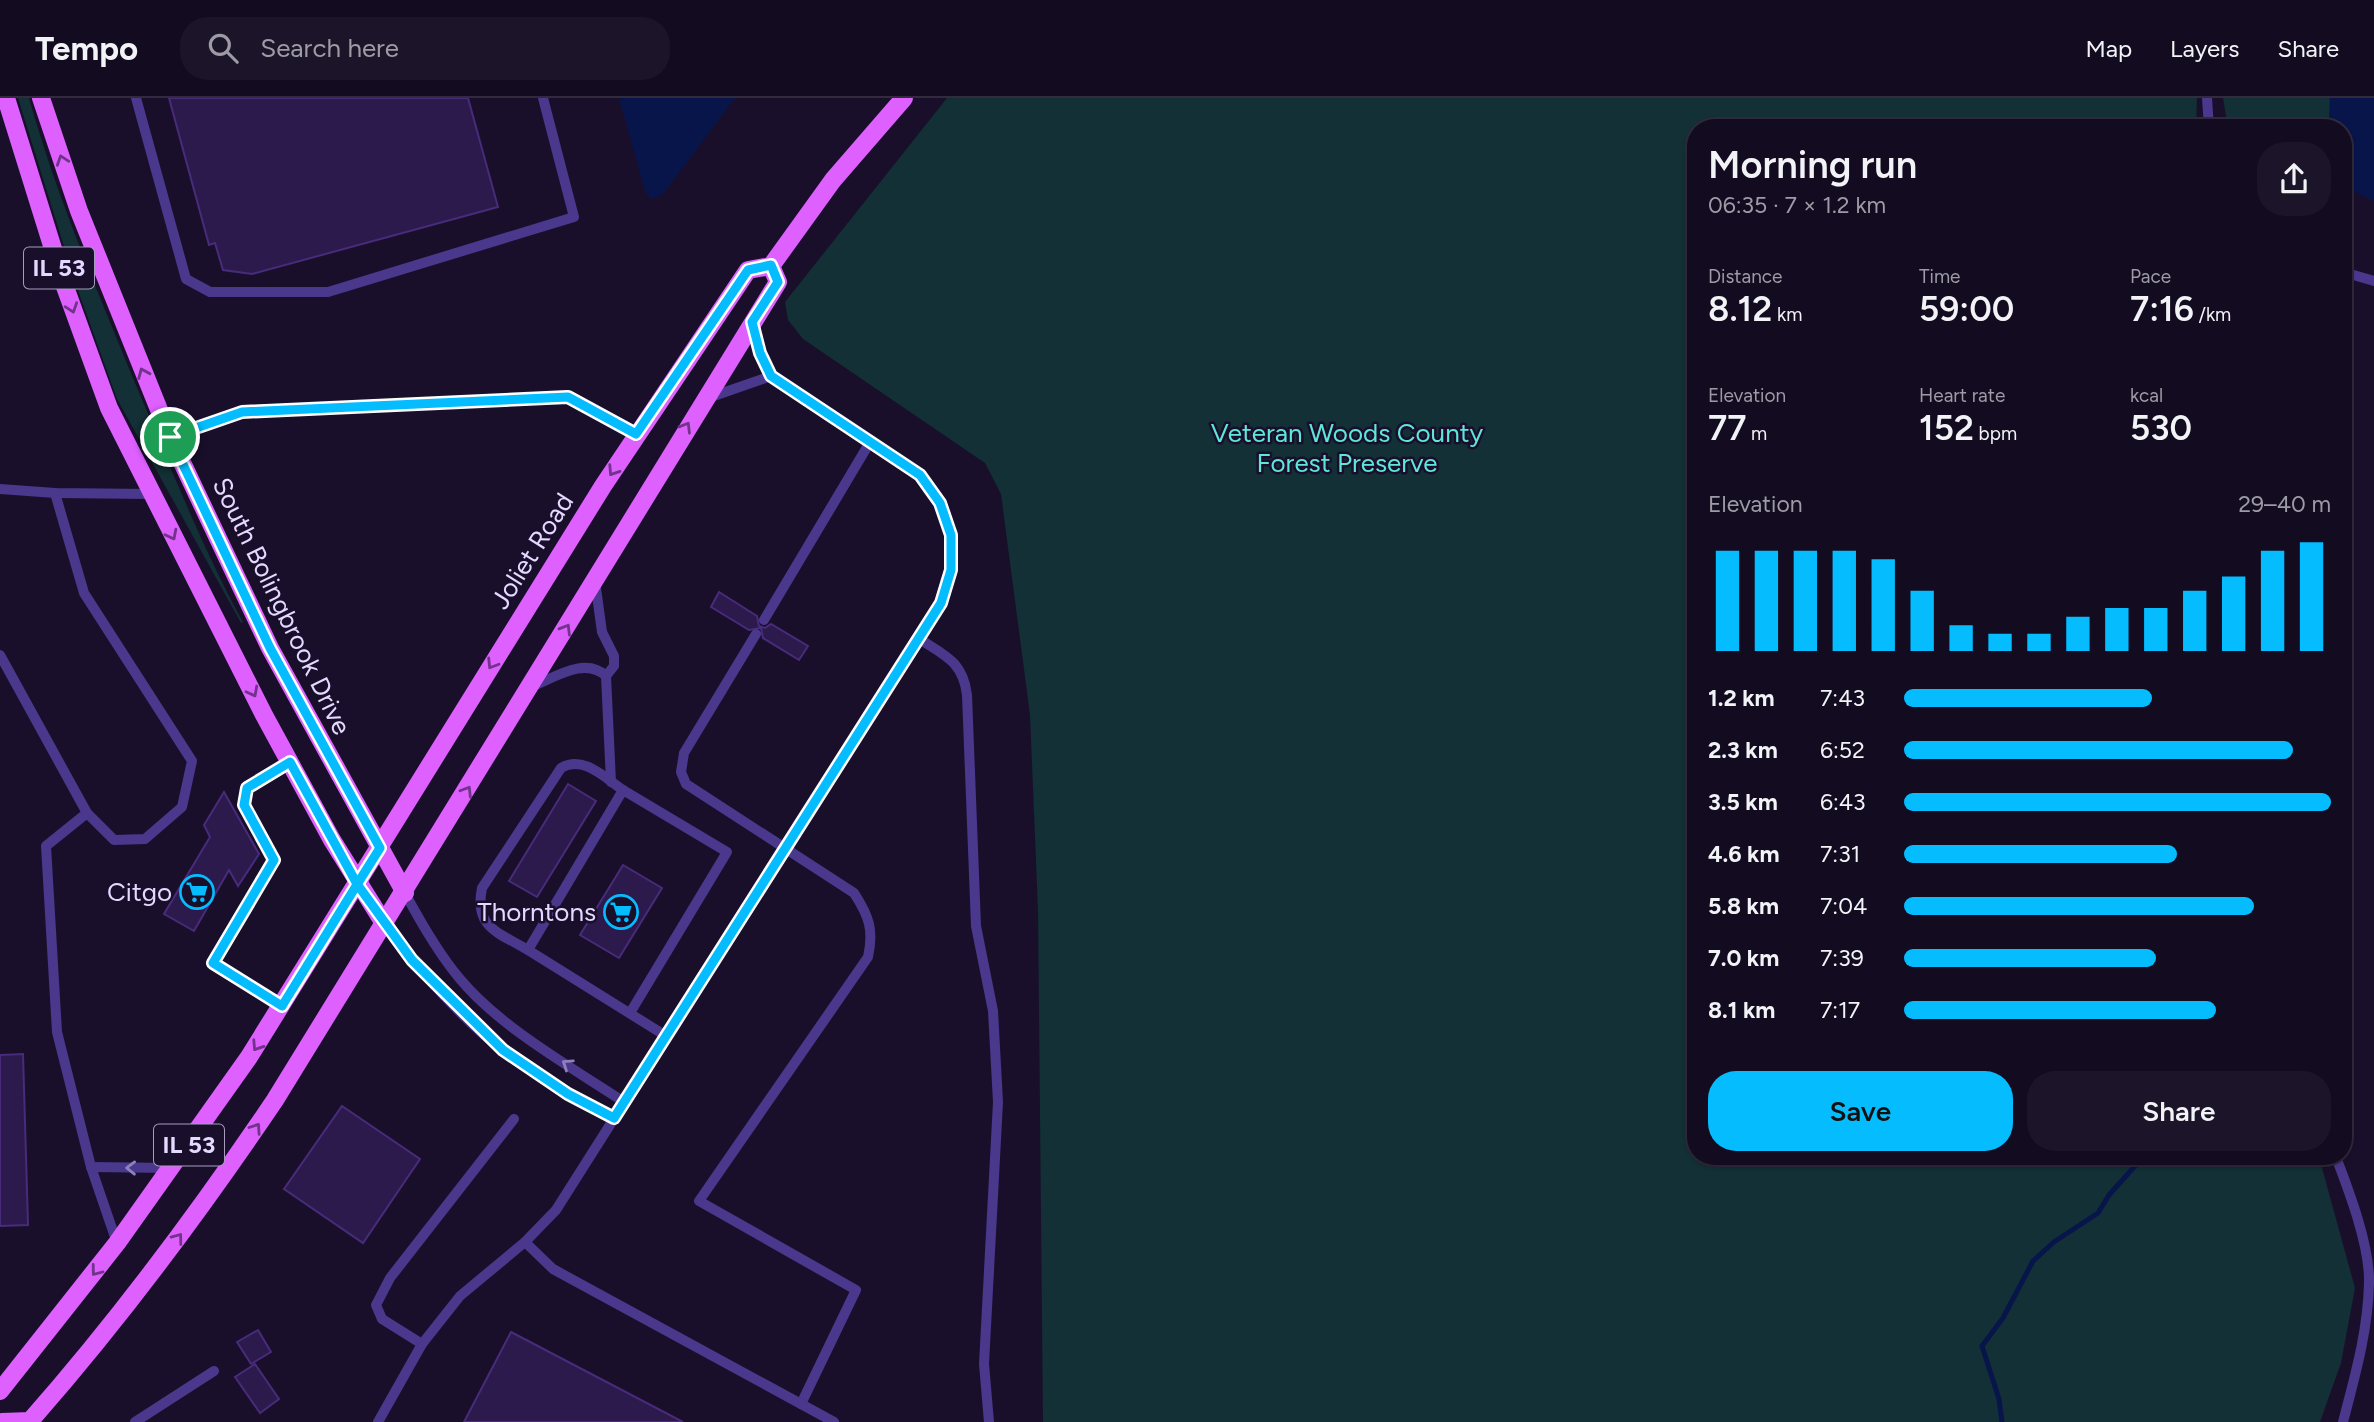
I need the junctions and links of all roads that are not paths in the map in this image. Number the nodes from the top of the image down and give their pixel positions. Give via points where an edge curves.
1 (6, 98) edge
2 (41, 98) edge
3 (136, 98) edge
4 (543, 98) edge
5 (904, 98) edge
6 (2207, 98) edge
7 (2208, 119) edge
8 (771, 265) junction
9 (2352, 275) edge
10 (2374, 281) edge
11 (752, 322) junction
12 (771, 376) junction
13 (703, 400) junction
14 (636, 434) junction
15 (170, 437) junction
16 (870, 442) junction
17 (0, 489) edge
18 (55, 493) junction
19 (151, 494) junction
20 (596, 580) junction
21 (764, 620) dead end
22 (756, 634) dead end
23 (918, 638) junction
24 (0, 655) edge
25 (606, 676) junction
26 (531, 687) junction
27 (290, 762) junction
28 (611, 782) junction
29 (623, 790) junction
30 (87, 813) junction
31 (380, 848) junction
32 (784, 849) junction
33 (357, 884) junction
34 (405, 893) junction
35 (385, 925) junction
36 (528, 950) junction
37 (282, 1006) junction
38 (630, 1013) junction
39 (666, 1036) junction
40 (624, 1102) junction
41 (614, 1118) junction
42 (514, 1119) dead end
43 (2339, 1165) edge
44 (90, 1167) junction
45 (172, 1168) junction
46 (525, 1242) junction
47 (117, 1243) junction
48 (422, 1344) junction
49 (214, 1371) dead end
50 (0, 1391) edge
51 (0, 1403) edge
52 (801, 1404) junction
53 (3, 1421) edge
54 (135, 1422) edge
55 (378, 1422) edge
56 (834, 1422) edge
57 (989, 1422) edge
58 (2343, 1422) edge

1 -> 19 main road, IL 53 via 85,344 109,408
15 -> 2 main road, South Bolingbrook Drive / IL 53 via 79,211
3 - 4 lane via 186,279 210,292 328,292 574,217
5 - 8 main road, Joliet Road via 833,180
6 - 7 lane
8 - 11 main road via 778,282
8 - 14 main road, Joliet Road via 748,270
9 - 10 lane
11 - 12 lane
11 - 13 main road
12 - 13 lane
12 - 16 lane
20 -> 13 main road
14 - 15 lane via 568,397 242,412
14 -> 31 main road, Joliet Road
15 - 31 main road, South Bolingbrook Drive / IL 53 via 270,648
16 - 21 lane
16 - 23 lane via 920,475 940,503 951,535 951,570 941,603
17 - 18 lane
18 - 19 lane
18 - 30 lane via 84,593 192,761 181,807 145,838 114,840
19 -> 27 main road, IL 53
20 - 25 lane via 602,632 614,656 614,666
26 -> 20 main road
22 - 32 lane via 684,753 681,772 686,784
23 - 32 lane
23 - 57 lane via 956,663 965,677 967,695 976,926 993,1011 998,1102 984,1364
24 - 30 lane
25 - 26 lane via 599,669 579,667
25 - 28 lane
34 -> 26 main road
27 - 33 main road, IL 53
27 - 37 lane via 247,788 244,805 274,860 213,963
28 - 29 lane
28 - 36 lane via 582,763 570,762 561,768 482,888 484,923
29 - 36 lane
29 - 38 lane via 727,852
30 - 44 lane via 46,846 57,1032
31 - 33 main road, Joliet Road
31 - 34 main road, South Bolingbrook Drive / IL 53
32 - 39 lane
32 - 52 lane via 854,893 869,915 873,936 868,957 698,1201 856,1290
33 - 35 main road, IL 53
33 - 37 main road, IL 53
34 - 35 main road, IL 53
40 -> 34 lane via 536,1043 461,981
35 - 41 lane via 412,960 503,1050 568,1094
53 -> 35 main road, IL 53 via 30,1421 154,1270 269,1110
36 - 38 lane
37 -> 45 main road, IL 53
38 - 39 lane
39 - 40 lane
40 - 41 lane
41 - 46 lane via 555,1210
42 - 48 lane via 390,1278 376,1305 382,1319
43 - 58 lane via 2354,1205 2369,1281 2361,1352
45 -> 44 lane
44 - 47 lane
45 - 47 main road, IL 53
46 - 48 lane via 460,1296
46 - 52 lane via 553,1269
47 -> 50 main road, IL 53
48 - 55 lane
49 - 54 lane
51 - 53 main road, IL 53
52 - 56 lane

